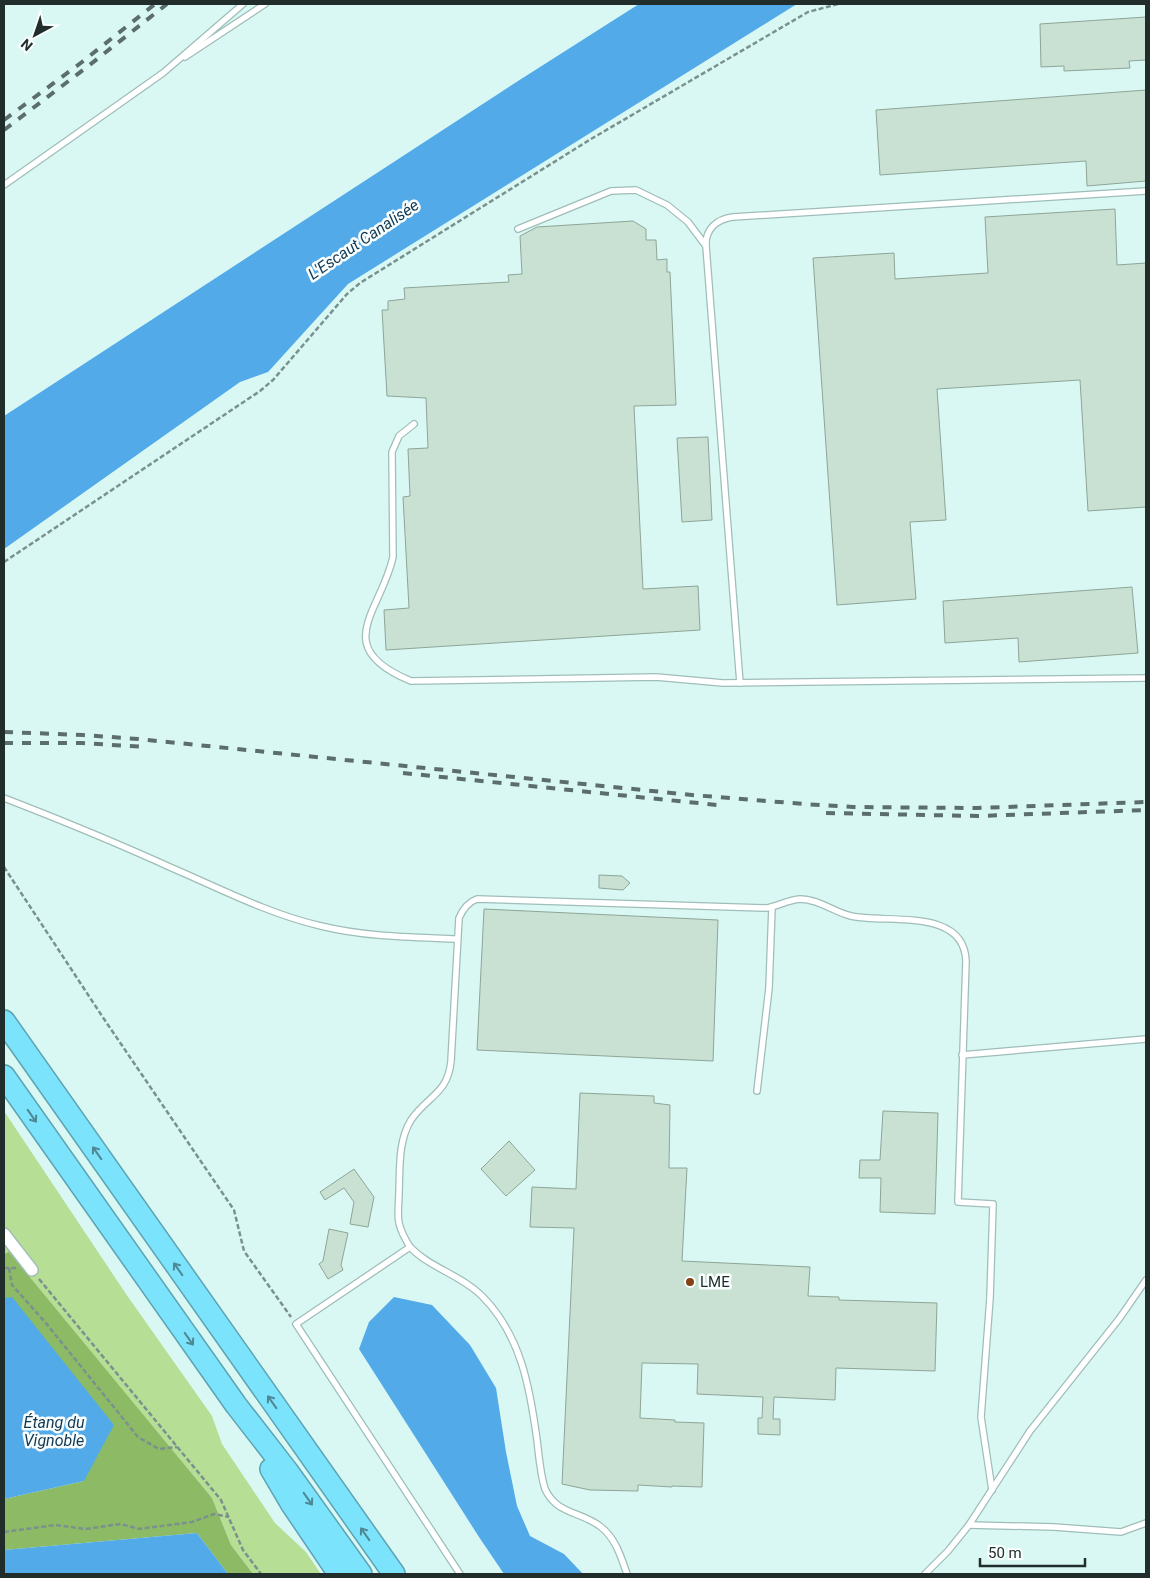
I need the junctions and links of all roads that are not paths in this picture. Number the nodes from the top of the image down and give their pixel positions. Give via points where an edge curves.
1 (243, 4) edge
2 (265, 4) edge
3 (163, 73) junction
4 (4, 185) edge
5 (1146, 191) edge
6 (518, 229) dead end
7 (706, 246) junction
8 (414, 424) dead end
9 (1146, 678) edge
10 (740, 683) junction
11 (4, 798) edge
12 (772, 907) junction
13 (457, 939) junction
14 (4, 1021) edge
15 (1146, 1039) edge
16 (962, 1055) junction
17 (4, 1076) edge
18 (757, 1091) dead end
19 (4, 1234) edge
20 (410, 1247) junction
21 (32, 1270) road end
22 (1146, 1280) edge
23 (236, 1404) junction
24 (992, 1490) junction
25 (1146, 1523) edge
26 (969, 1525) junction
27 (339, 1574) edge
28 (361, 1574) edge
29 (394, 1574) edge
30 (460, 1574) edge
31 (627, 1574) edge
32 (925, 1574) edge

1 - 3 lane
2 - 3 lane
3 - 4 lane
5 - 7 lane via 733,217 715,223 707,234
6 - 7 lane via 611,191 636,190 667,205 688,222
7 - 10 lane
8 - 10 lane via 399,436 392,452 394,557 368,617 366,630 366,642 374,657 392,673 411,681 656,676
9 - 10 lane
11 - 13 lane via 285,916 365,934
12 - 13 lane via 483,898 473,900 465,907 459,918
12 - 16 lane via 808,900 848,915 931,923 952,931 962,941 966,953
12 - 18 lane via 769,988
13 - 20 lane via 449,1076 410,1122 402,1147 398,1220
29 -> 14 highway
15 - 16 lane
16 - 24 lane via 958,1202 993,1204 981,1416
17 -> 23 highway
19 - 21 street
20 - 30 lane via 296,1324
20 - 31 lane via 482,1296 502,1321 517,1348 526,1374 542,1482 548,1496 557,1506 589,1520 606,1532 615,1544
22 - 24 lane via 1119,1319 1037,1420
23 - 27 highway via 291,1503
23 -> 28 highway
24 - 26 lane
25 - 26 lane via 1121,1532
26 - 32 lane

